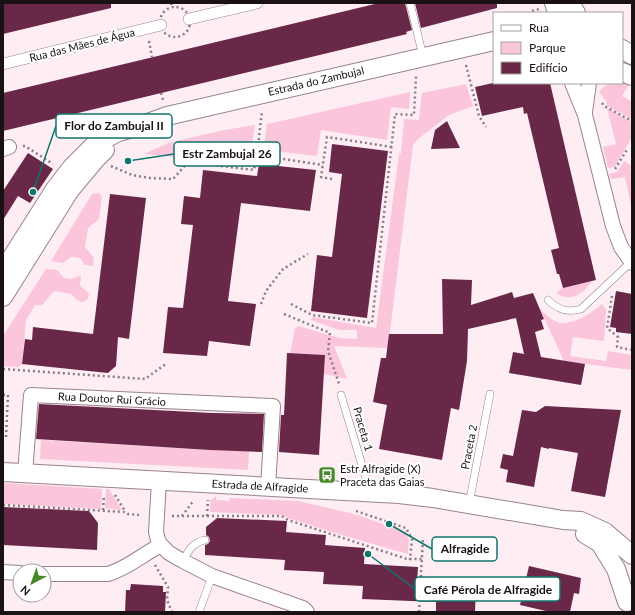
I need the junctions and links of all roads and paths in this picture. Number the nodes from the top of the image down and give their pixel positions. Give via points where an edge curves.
1 (171, 3) edge
2 (257, 3) edge
3 (410, 3) edge
4 (570, 3) edge
5 (172, 8) dead end
6 (575, 12) edge
7 (189, 19) dead end
8 (161, 25) dead end
9 (493, 40) edge
10 (623, 50) edge
11 (632, 55) edge
12 (420, 57) junction
13 (3, 64) edge
14 (469, 79) dead end
15 (572, 84) edge
16 (589, 86) edge
17 (585, 115) junction
18 (632, 121) edge
19 (140, 126) junction
20 (261, 126) dead end
21 (486, 127) dead end
22 (392, 147) junction
23 (6, 148) edge
24 (628, 148) dead end
25 (257, 154) junction
26 (323, 164) junction
27 (618, 165) dead end
28 (67, 172) junction
29 (132, 175) dead end
30 (332, 179) dead end
31 (308, 254) dead end
32 (631, 262) edge
33 (3, 271) edge
34 (3, 297) edge
35 (548, 300) dead end
36 (261, 304) dead end
37 (291, 304) dead end
38 (609, 310) dead end
39 (284, 314) dead end
40 (632, 350) edge
41 (167, 363) dead end
42 (3, 369) edge
43 (341, 394) joint
44 (490, 394) dead end
45 (3, 395) edge
46 (3, 436) edge
47 (3, 472) edge
48 (25, 474) junction
49 (159, 481) junction
50 (268, 487) junction
51 (104, 488) dead end
52 (370, 492) junction
53 (209, 494) dead end
54 (199, 497) dead end
55 (468, 504) junction
56 (3, 505) edge
57 (103, 510) junction
58 (354, 510) dead end
59 (139, 514) dead end
60 (169, 516) dead end
61 (182, 516) junction
62 (207, 516) junction
63 (563, 520) junction
64 (423, 537) dead end
65 (205, 540) dead end
66 (161, 545) junction
67 (147, 552) junction
68 (632, 555) edge
69 (422, 559) junction
70 (410, 560) junction
71 (182, 561) junction
72 (52, 574) edge
73 (212, 576) junction
74 (629, 602) edge
75 (172, 612) edge
76 (199, 612) edge
77 (307, 612) edge
78 (419, 612) edge

1 - 5 path
2 - 7 street
3 - 12 lane
4 - 6 street
8 - 13 street, Rua das Mães de Água
9 - 12 street, Estrada do Zambujal
10 - 11 street
12 - 19 street, Estrada do Zambujal via 167,116
12 - 22 path via 414,114 396,114
14 - 21 path via 479,116
15 - 17 street
16 - 17 street
16 - 18 path via 604,106
17 - 32 street via 613,226 621,247
19 - 28 street, Estrada do Zambujal via 118,132 94,145
19 - 34 street, Estrada do Zambujal via 116,140 70,190
20 - 25 path
22 - 26 path via 327,136
22 - 37 path via 372,323 312,315
23 - 28 path via 25,146
24 - 27 path
25 - 26 path
25 - 29 path via 254,170 188,162 173,179
26 - 30 path via 322,177
28 - 33 street, Estrada do Zambujal
31 - 36 path via 283,269 266,291
32 - 35 lane via 581,309 563,310
38 - 40 path via 607,328 618,337 617,347
39 - 43 path via 330,332 328,351
41 - 42 path via 145,379
43 - 52 lane, Praceta 1
44 - 55 lane, Praceta 2
45 - 46 path via 8,395 6,436
47 - 48 street, Estrada de Alfragide
48 - 49 street, Estrada de Alfragide
48 - 50 street, Rua Doutor Rui Grácio via 31,395 273,406
49 - 50 street, Estrada de Alfragide
49 - 66 street via 156,532
50 - 52 street, Estrada de Alfragide
51 - 57 path
52 - 55 street, Estrada de Alfragide
53 - 62 path
54 - 61 path
55 - 63 street, Estrada de Alfragide
56 - 57 path
57 - 59 path
58 - 70 path via 406,528 412,539
60 - 61 path
61 - 62 path
62 - 70 path via 282,516
63 - 68 street, Estrada de Alfragide via 581,521 604,532
63 - 74 street, Estrada de Alfragide via 600,543 616,569
64 - 69 path
65 - 71 lane via 194,544
66 - 67 street
66 - 71 street
67 - 72 street via 129,565 108,574
67 - 75 path via 168,587 168,600
69 - 70 path
69 - 78 path
71 - 73 street
73 - 76 lane
73 - 77 street via 303,608

